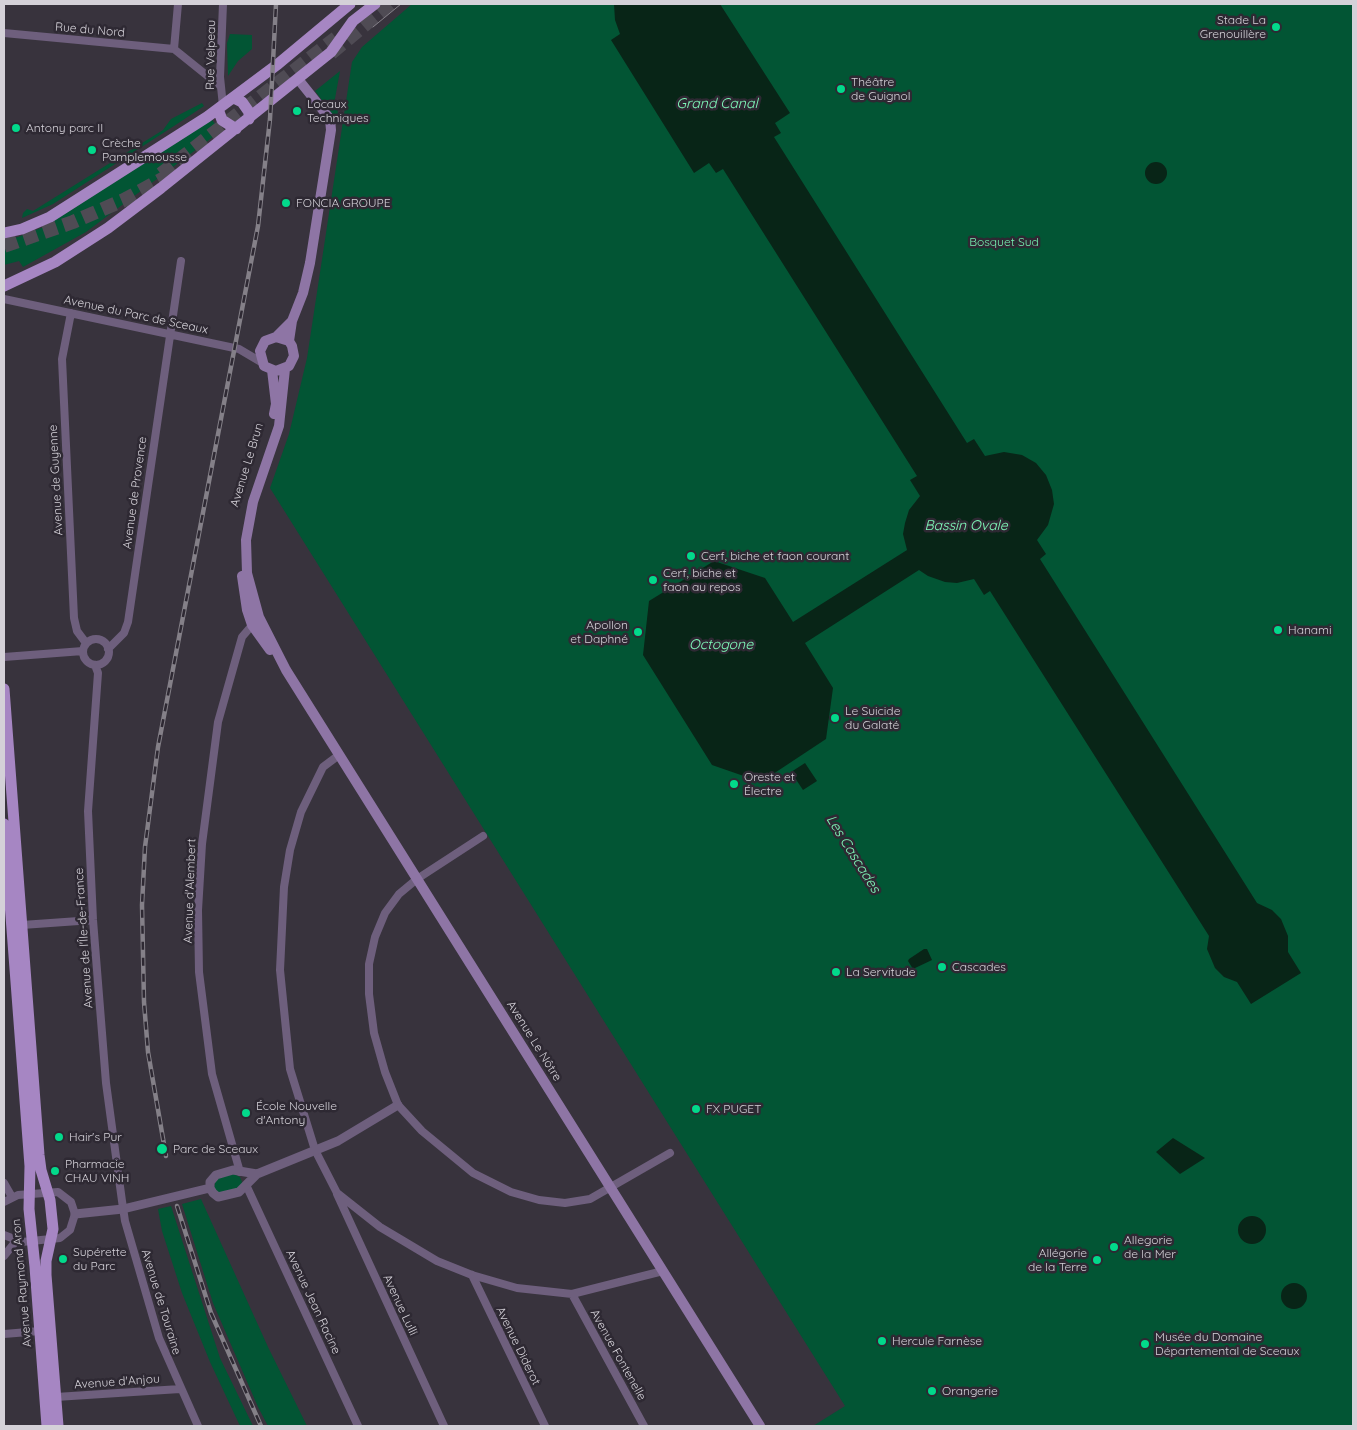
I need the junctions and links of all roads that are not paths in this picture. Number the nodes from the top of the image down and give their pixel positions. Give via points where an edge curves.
1 (178, 4) edge
2 (223, 4) edge
3 (350, 4) edge
4 (375, 4) edge
5 (4, 33) edge
6 (174, 49) junction
7 (298, 79) junction
8 (220, 86) junction
9 (234, 98) junction
10 (220, 108) junction
11 (249, 119) junction
12 (236, 130) junction
13 (4, 233) edge
14 (181, 261) dead end
15 (4, 286) edge
16 (4, 299) edge
17 (71, 313) junction
18 (292, 321) junction
19 (170, 333) junction
20 (276, 337) junction
21 (289, 341) junction
22 (262, 362) junction
23 (285, 369) junction
24 (272, 370) junction
25 (256, 621) junction
26 (85, 647) junction
27 (108, 648) junction
28 (4, 657) edge
29 (95, 665) junction
30 (4, 689) edge
31 (339, 755) junction
32 (4, 824) edge
33 (483, 836) dead end
34 (417, 879) junction
35 (7, 902) edge
36 (93, 920) junction
37 (22, 925) junction
38 (9, 950) edge
39 (398, 1104) junction
40 (315, 1150) junction
41 (670, 1153) dead end
42 (240, 1172) junction
43 (257, 1174) junction
44 (4, 1182) edge
45 (247, 1187) junction
46 (210, 1188) junction
47 (610, 1188) junction
48 (336, 1193) junction
49 (28, 1194) junction
50 (12, 1196) junction
51 (49, 1196) junction
52 (4, 1202) edge
53 (123, 1209) junction
54 (75, 1214) junction
55 (4, 1235) edge
56 (52, 1239) junction
57 (16, 1241) junction
58 (31, 1241) junction
59 (4, 1256) edge
60 (663, 1271) junction
61 (472, 1276) junction
62 (572, 1294) junction
63 (40, 1331) junction
64 (4, 1334) edge
65 (180, 1388) junction
66 (56, 1397) junction
67 (47, 1426) edge
68 (58, 1426) edge
69 (198, 1426) edge
70 (358, 1426) edge
71 (444, 1426) edge
72 (545, 1426) edge
73 (644, 1426) edge
74 (760, 1426) edge

1 - 6 street
2 - 8 street, Rue Velpeau
3 - 9 main road
4 - 7 main road via 353,21 332,52
5 - 6 street, Rue du Nord
6 - 8 street
7 - 11 main road
7 - 18 main road via 330,120 331,130 310,263
8 - 10 street, Rue Velpeau
9 - 10 main road
9 - 11 main road via 250,112
10 - 12 main road via 222,120
10 - 13 main road via 50,217
11 - 12 main road
12 - 15 main road via 108,228 55,262
14 - 19 street, Avenue de Provence
16 - 17 street, Avenue du Parc de Sceaux
17 - 19 street, Avenue du Parc de Sceaux
17 - 26 street, Avenue de Guyenne via 62,359 74,618
18 - 20 main road
18 - 21 main road
19 - 22 street, Avenue du Parc de Sceaux via 239,349
19 - 27 street, Avenue de Provence via 128,622 124,634
20 - 21 main road
20 - 22 main road via 262,345
21 - 23 main road via 294,356
22 - 24 main road
23 - 24 main road
23 - 25 main road, Avenue Le Brun via 279,426 253,502 246,540 247,573
24 - 25 main road, Avenue Le Brun via 276,404 272,428 245,510 241,540 244,593
25 - 31 main road, Avenue Le Nôtre
25 - 42 street, Avenue d'Alembert via 242,637 218,722 202,844 198,910 199,972 212,1074
26 - 27 street via 97,639
26 - 28 street
26 - 29 street via 88,662
27 - 29 street via 106,660
29 - 36 street, Avenue de l'Île-de-France via 98,673 88,811
30 - 37 main road
31 - 34 main road, Avenue Le Nôtre
31 - 40 street, Avenue Lulli via 323,767 301,812 290,850 281,926 280,980 290,1069
32 - 35 main road, Avenue Raymond Aron
33 - 34 street
34 - 39 street via 399,894 385,913 374,938 369,964 374,1033
34 - 47 main road, Avenue Le Nôtre
35 - 38 main road, Avenue Raymond Aron
36 - 37 street
36 - 53 street, Avenue de l'Île-de-France via 106,1084
37 - 51 main road via 39,1155
38 - 49 main road, Avenue Raymond Aron via 30,1166
39 - 40 street via 338,1141
39 - 47 street via 422,1131 462,1165 511,1192 566,1203 590,1198
40 - 43 street
40 - 48 street, Avenue Lulli
41 - 47 street
42 - 43 street
42 - 45 street
42 - 46 street via 234,1170 216,1175 210,1182
43 - 45 street
44 - 50 street
45 - 46 street via 223,1197 215,1195
45 - 70 street, Avenue Jean Racine
46 - 53 street
47 - 60 main road, Avenue Le Nôtre
48 - 61 street via 380,1227 437,1261
48 - 71 street, Avenue Lulli
49 - 50 street
49 - 51 street
49 - 58 main road, Avenue Raymond Aron
50 - 52 street
51 - 54 street via 58,1192 64,1195 71,1202
51 - 56 main road
53 - 54 street
53 - 65 street, Avenue de Touraine via 159,1338
54 - 56 street via 70,1230 60,1238
55 - 57 street
56 - 58 street
56 - 66 main road via 46,1276
57 - 58 street
57 - 59 street
58 - 63 main road, Avenue Raymond Aron
60 - 62 street
60 - 74 main road, Avenue Le Nôtre
61 - 62 street via 517,1288
61 - 72 street, Avenue Diderot
62 - 73 street, Avenue Fontenelle
63 - 64 street
63 - 67 main road, Avenue Raymond Aron
65 - 66 street, Avenue d'Anjou
65 - 69 street, Avenue de Touraine
66 - 68 main road

